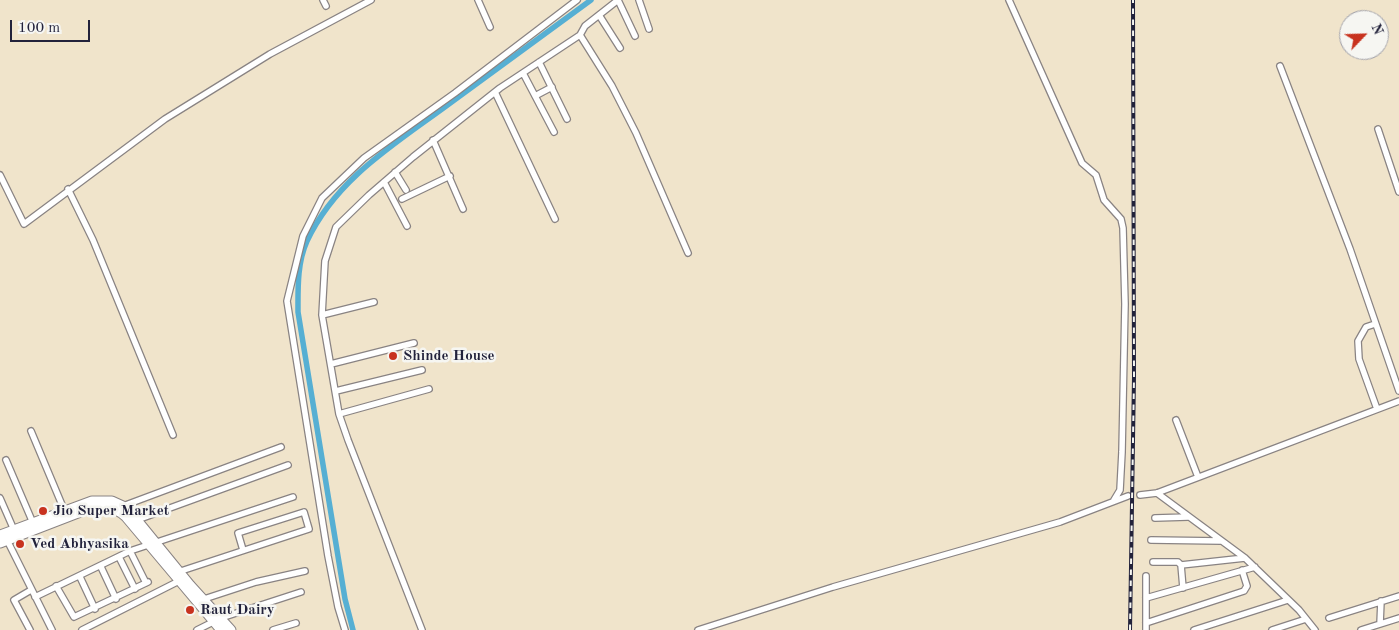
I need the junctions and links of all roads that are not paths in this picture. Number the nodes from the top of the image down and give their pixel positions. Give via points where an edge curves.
1 (370, 0) edge
2 (478, 0) edge
3 (566, 0) edge
4 (577, 0) edge
5 (618, 0) edge
6 (639, 0) edge
7 (1009, 0) edge
8 (570, 6) junction
9 (599, 15) junction
10 (490, 27) dead end
11 (649, 29) dead end
12 (580, 35) junction
13 (635, 36) dead end
14 (620, 48) dead end
15 (539, 62) junction
16 (1280, 66) dead end
17 (523, 73) junction
18 (552, 87) junction
19 (495, 92) junction
20 (535, 96) junction
21 (567, 119) dead end
22 (1378, 129) dead end
23 (554, 132) dead end
24 (433, 140) junction
25 (395, 172) junction
26 (0, 176) edge
27 (450, 176) junction
28 (384, 182) junction
29 (68, 189) junction
30 (406, 190) dead end
31 (1399, 192) edge
32 (402, 199) dead end
33 (463, 209) dead end
34 (555, 219) dead end
35 (407, 226) dead end
36 (688, 253) dead end
37 (374, 302) dead end
38 (322, 315) junction
39 (1375, 324) junction
40 (414, 343) dead end
41 (331, 364) junction
42 (422, 370) dead end
43 (429, 389) dead end
44 (336, 391) junction
45 (1399, 391) edge
46 (1399, 401) edge
47 (1377, 409) junction
48 (339, 414) junction
49 (1176, 420) dead end
50 (31, 431) dead end
51 (173, 435) dead end
52 (282, 448) dead end
53 (6, 460) dead end
54 (288, 465) dead end
55 (1198, 477) junction
56 (1157, 493) junction
57 (1128, 496) dead end
58 (1140, 496) dead end
59 (293, 497) dead end
60 (0, 498) edge
61 (1114, 500) junction
62 (123, 506) junction
63 (65, 513) junction
64 (1188, 516) junction
65 (1155, 518) dead end
66 (137, 520) junction
67 (33, 523) junction
68 (14, 530) junction
69 (2, 539) edge
70 (1152, 540) dead end
71 (1221, 541) junction
72 (153, 544) junction
73 (243, 550) junction
74 (130, 551) junction
75 (119, 558) junction
76 (1245, 558) junction
77 (1153, 562) dead end
78 (1181, 565) junction
79 (101, 566) junction
80 (1255, 566) junction
81 (305, 570) dead end
82 (1242, 570) junction
83 (177, 576) junction
84 (1146, 576) dead end
85 (80, 577) junction
86 (56, 586) junction
87 (1183, 588) junction
88 (135, 589) junction
89 (31, 590) junction
90 (301, 592) dead end
91 (1399, 596) edge
92 (35, 597) junction
93 (1146, 598) junction
94 (116, 599) junction
95 (1288, 600) junction
96 (200, 601) junction
97 (1381, 602) junction
98 (95, 608) junction
99 (1329, 618) dead end
100 (1399, 618) edge
101 (1306, 619) junction
102 (217, 620) junction
103 (296, 623) dead end
104 (1146, 623) junction
105 (1380, 624) junction
106 (30, 630) edge
107 (52, 630) edge
108 (82, 630) edge
109 (197, 630) edge
110 (221, 630) edge
111 (231, 630) edge
112 (273, 630) edge
113 (345, 630) edge
114 (422, 630) edge
115 (698, 630) edge
116 (1146, 630) edge
117 (1194, 630) edge
118 (1272, 630) edge
119 (1315, 630) edge
120 (1361, 630) edge

1 - 29 street via 270,54 165,119
2 - 10 street
3 - 8 street
4 - 8 street
5 - 9 street
5 - 13 street
6 - 11 street
7 - 61 street via 1082,163 1096,175 1104,200 1122,222 1125,304 1122,452 1120,490
8 - 113 street via 364,158 322,198 303,236 287,302 328,556
9 - 12 street via 585,26
9 - 14 street
12 - 15 street
12 - 36 street via 636,133
15 - 17 street
15 - 18 street
16 - 39 street via 1347,240
17 - 19 street
17 - 20 street
18 - 20 street
18 - 21 street
19 - 24 street
19 - 34 street
20 - 23 street
22 - 31 street
24 - 25 street
24 - 27 street
25 - 28 street
25 - 30 street
26 - 29 street via 24,224
27 - 32 street
27 - 33 street
28 - 35 street
28 - 38 street via 336,227 325,260
29 - 51 street via 93,240
37 - 38 street
38 - 41 street
39 - 45 street
39 - 47 street via 1366,327 1358,341 1359,359
40 - 41 street
41 - 44 street
42 - 44 street
43 - 48 street
44 - 48 street
46 - 47 street
47 - 55 street
48 - 114 street
49 - 55 street
50 - 63 street
52 - 62 street
53 - 67 street
54 - 66 street
55 - 56 street
56 - 58 street
56 - 64 street
57 - 61 street
59 - 72 street
60 - 68 street
61 - 115 street via 1060,522 833,587
62 - 63 main road via 101,500
62 - 66 main road
63 - 67 main road
63 - 69 main road
63 - 72 main road via 112,507
64 - 65 street
64 - 71 street
66 - 72 main road
67 - 68 main road
68 - 69 main road
69 - 89 street
70 - 71 street
71 - 76 street
72 - 74 street
72 - 83 main road
73 - 73 street via 309,529 304,512 238,533
73 - 83 street
74 - 75 street
74 - 88 street via 147,583
75 - 79 street
75 - 88 street
76 - 78 street
76 - 80 street
77 - 78 street via 1178,562
78 - 87 street
79 - 85 street
79 - 94 street
80 - 82 street
80 - 95 street
81 - 96 street
82 - 87 street
82 - 104 street via 1247,586 1244,591
83 - 96 main road
83 - 108 street
84 - 93 street
85 - 86 street
85 - 98 street
86 - 92 street
86 - 98 street via 74,617
87 - 93 street
88 - 94 street
89 - 92 street
89 - 106 street via 14,600
90 - 102 street
91 - 97 street
92 - 107 street
93 - 104 street
94 - 98 street
95 - 101 street
95 - 117 street
96 - 102 main road
97 - 99 street
97 - 105 street
100 - 105 street
101 - 118 street
101 - 119 street
102 - 109 street
102 - 110 main road
102 - 111 main road
103 - 112 street
104 - 116 street
105 - 120 street

